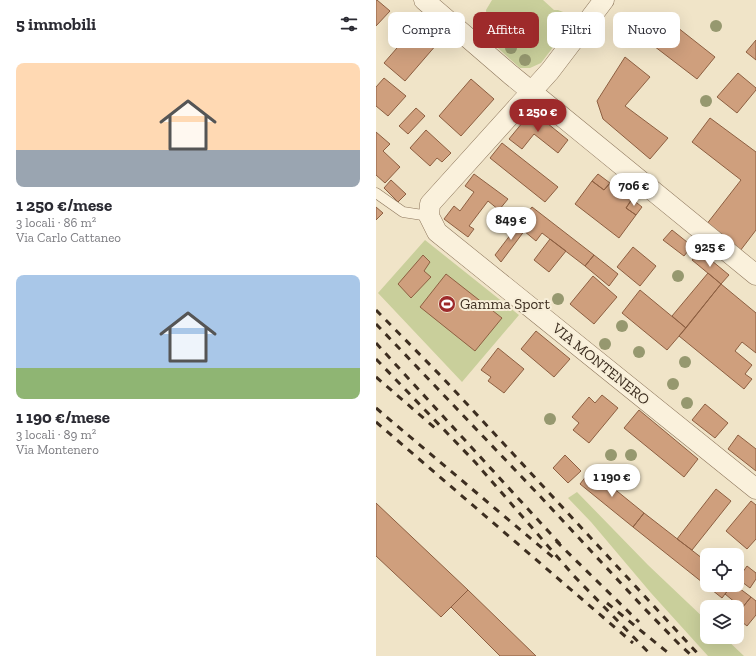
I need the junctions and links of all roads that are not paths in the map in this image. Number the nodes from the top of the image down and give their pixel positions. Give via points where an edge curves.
1 (424, 0) edge
2 (604, 0) edge
3 (531, 91) junction
4 (376, 193) edge
5 (429, 216) junction
6 (756, 274) edge
7 (756, 489) edge

1 - 3 street
2 - 3 street via 550,71
3 - 5 street via 430,204
3 - 6 street
4 - 5 lane via 403,212
5 - 7 street, VIA MONTENERO via 437,232

